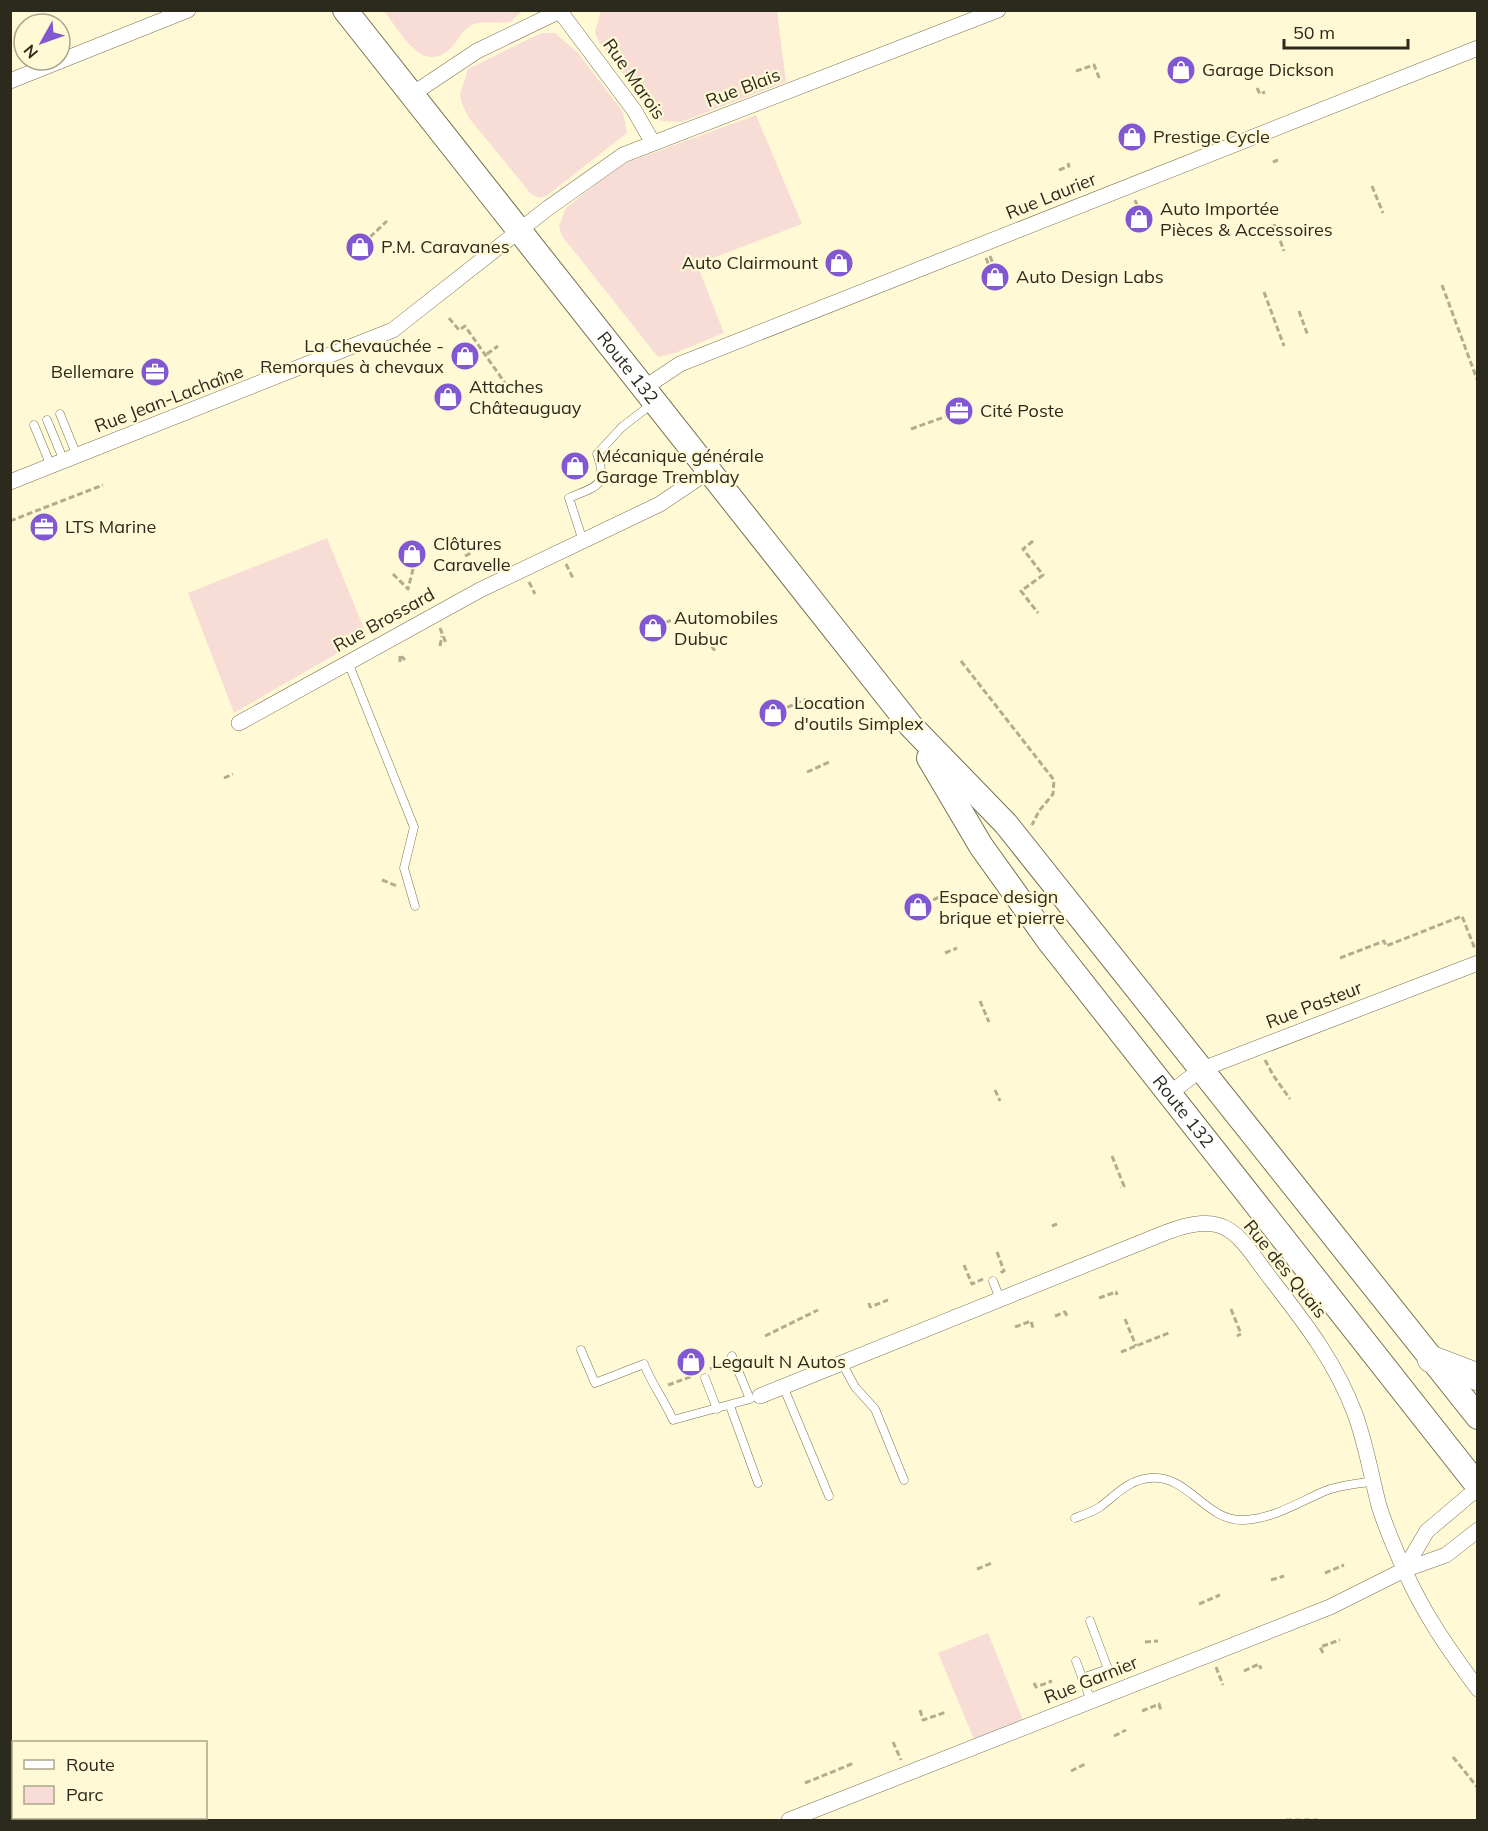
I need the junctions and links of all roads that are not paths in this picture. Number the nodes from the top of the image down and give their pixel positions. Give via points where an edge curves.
1 (188, 10) edge
2 (345, 10) edge
3 (998, 10) edge
4 (560, 11) edge
5 (1478, 48) edge
6 (10, 81) edge
7 (411, 95) junction
8 (653, 143) junction
9 (519, 231) junction
10 (649, 395) junction
11 (60, 414) dead end
12 (47, 420) dead end
13 (34, 424) dead end
14 (64, 461) junction
15 (709, 471) junction
16 (10, 482) edge
17 (583, 541) junction
18 (348, 662) junction
19 (238, 723) dead end
20 (910, 725) junction
21 (1047, 876) junction
22 (1018, 898) junction
23 (415, 906) dead end
24 (1477, 957) edge
25 (1200, 1070) junction
26 (1170, 1094) junction
27 (993, 1281) dead end
28 (1000, 1299) junction
29 (581, 1350) dead end
30 (732, 1356) dead end
31 (1431, 1359) junction
32 (842, 1363) junction
33 (1478, 1377) edge
34 (705, 1378) dead end
35 (783, 1386) junction
36 (760, 1396) dead end
37 (730, 1406) junction
38 (717, 1409) junction
39 (1478, 1417) edge
40 (904, 1480) dead end
41 (1374, 1481) junction
42 (758, 1483) dead end
43 (1478, 1487) edge
44 (829, 1496) dead end
45 (1075, 1518) dead end
46 (1478, 1530) edge
47 (1404, 1570) junction
48 (1090, 1621) dead end
49 (1076, 1661) dead end
50 (1082, 1678) junction
51 (1478, 1689) edge
52 (1091, 1701) junction
53 (789, 1821) edge

1 - 6 street
2 - 7 highway, Route 132
3 - 8 street, Rue Blais
4 - 7 street via 477,51
4 - 8 street, Rue Marois via 634,110
5 - 10 street, Rue Laurier via 680,364
7 - 9 highway, Route 132
8 - 9 street, Rue Blais via 607,165
9 - 10 highway, Route 132
9 - 14 street, Rue Jean-Lachaîne via 393,330
10 - 15 highway, Route 132
10 - 17 lane via 597,454 602,480 569,498
11 - 14 lane
12 - 14 lane
13 - 14 lane
14 - 16 street, Rue Jean-Lachaîne
15 - 17 street, Rue Brossard via 660,504
15 - 20 highway, Route 132
17 - 18 street, Rue Brossard via 480,590
18 - 19 street, Rue Brossard
18 - 23 lane via 414,827 404,868
20 - 21 highway, Route 132 via 1006,824
20 - 22 highway, Route 132 via 975,837
21 - 22 highway
21 - 25 highway, Route 132
22 - 26 highway, Route 132
24 - 25 street, Rue Pasteur
25 - 26 street, Rue Pasteur
25 - 31 highway, Route 132
26 - 43 highway, Route 132
27 - 28 lane
28 - 32 street, Rue des Quais
28 - 41 street, Rue des Quais via 1181,1227 1213,1222 1231,1229 1325,1352 1355,1413
29 - 38 lane via 595,1383 644,1364 673,1420
30 - 37 lane via 750,1400
31 - 33 highway
31 - 39 highway, Route 132
32 - 35 street, Rue des Quais
32 - 40 lane via 855,1387 875,1409
34 - 38 lane
35 - 36 street, Rue des Quais
35 - 44 lane
37 - 38 lane
37 - 42 lane
41 - 45 lane via 1324,1491 1266,1518 1240,1520 1223,1516 1178,1483 1150,1478 1130,1483 1098,1508
41 - 47 street, Rue des Quais via 1383,1518
43 - 47 street via 1427,1531
46 - 47 street, Rue Garnier via 1446,1555
47 - 51 street, Rue des Quais via 1428,1620
47 - 52 street, Rue Garnier via 1328,1608
48 - 50 lane via 1108,1669
49 - 50 lane
50 - 52 lane
52 - 53 street, Rue Garnier

